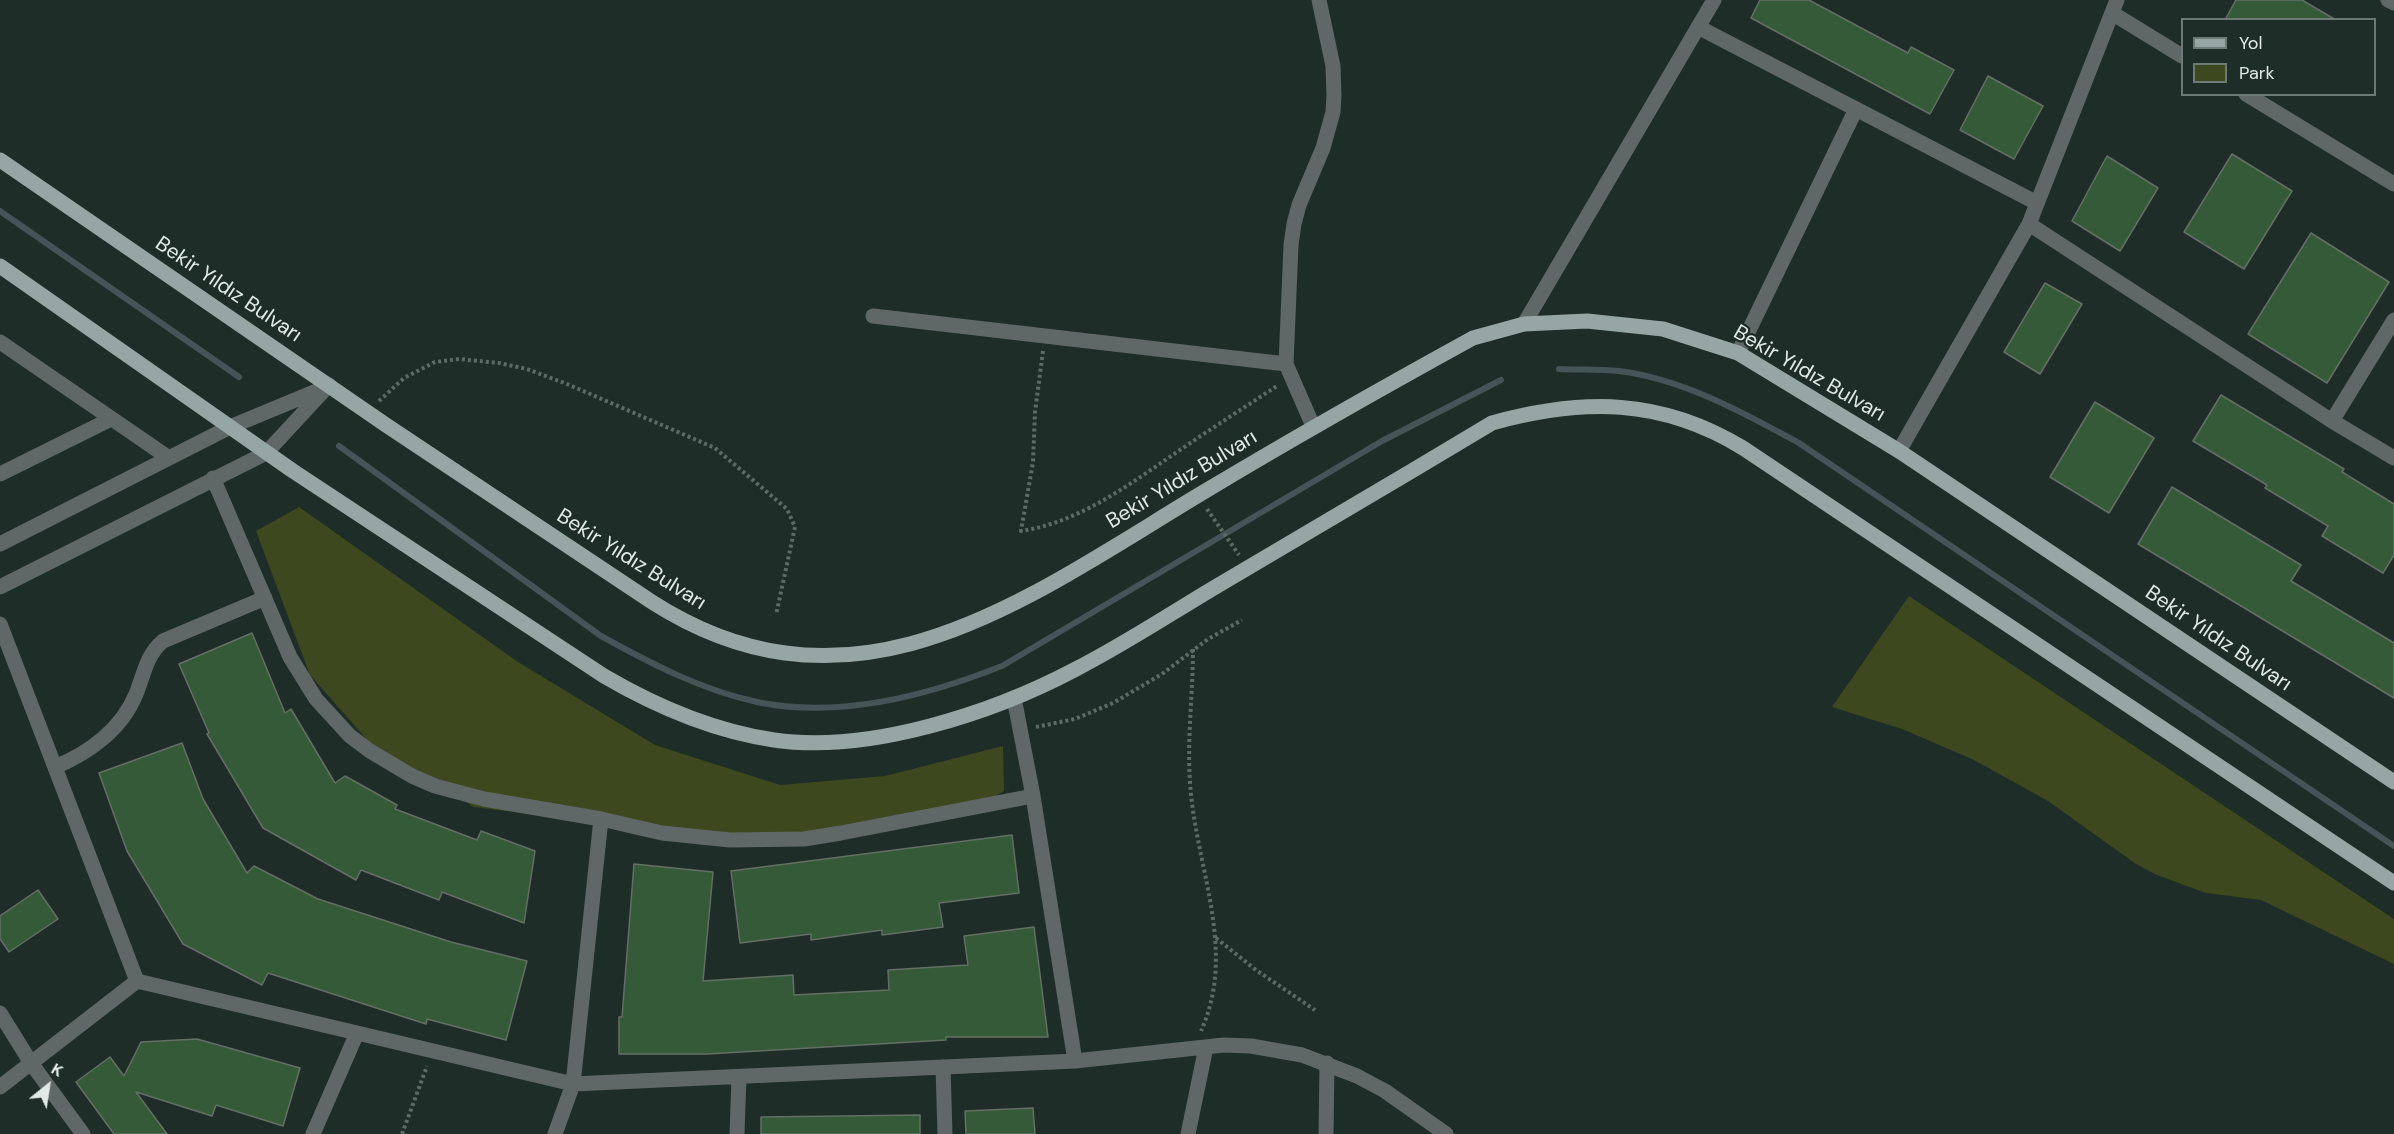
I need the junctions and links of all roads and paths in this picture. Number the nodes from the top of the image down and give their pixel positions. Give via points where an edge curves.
1 (1319, 0) edge
2 (1714, 0) edge
3 (2388, 0) edge
4 (2394, 3) edge
5 (2114, 4) edge
6 (1698, 27) junction
7 (2181, 55) edge
8 (2249, 96) edge
9 (1856, 109) junction
10 (0, 160) edge
11 (2394, 184) edge
12 (2037, 203) junction
13 (2029, 224) junction
14 (0, 266) edge
15 (873, 316) dead end
16 (2394, 320) edge
17 (1524, 324) junction
18 (1045, 335) junction
19 (0, 342) edge
20 (1738, 353) junction
21 (1289, 370) junction
22 (330, 386) junction
23 (369, 413) junction
24 (111, 419) junction
25 (2332, 421) junction
26 (1312, 426) junction
27 (230, 427) junction
28 (1899, 451) junction
29 (266, 453) junction
30 (169, 458) junction
31 (2394, 458) edge
32 (0, 474) edge
33 (213, 478) junction
34 (1219, 526) dead end
35 (1230, 543) dead end
36 (0, 544) edge
37 (0, 587) edge
38 (265, 598) junction
39 (776, 615) dead end
40 (1242, 620) dead end
41 (0, 624) edge
42 (1193, 649) junction
43 (1014, 698) junction
44 (1020, 730) junction
45 (55, 767) junction
46 (2394, 782) edge
47 (1033, 796) junction
48 (601, 819) junction
49 (2394, 883) edge
50 (1216, 937) junction
51 (138, 981) junction
52 (1315, 1010) dead end
53 (0, 1013) edge
54 (357, 1033) junction
55 (1199, 1047) junction
56 (432, 1051) junction
57 (1075, 1061) junction
58 (31, 1063) junction
59 (1327, 1063) junction
60 (943, 1067) junction
61 (739, 1077) junction
62 (573, 1084) junction
63 (0, 1087) edge
64 (83, 1134) edge
65 (313, 1134) edge
66 (402, 1134) edge
67 (555, 1134) edge
68 (738, 1134) edge
69 (945, 1134) edge
70 (1188, 1134) edge
71 (1326, 1134) edge
72 (1446, 1134) edge

1 - 21 street via 1333,66 1333,112 1294,224
2 - 6 street
3 - 4 street
5 - 7 street
5 - 12 street
6 - 9 street
6 - 17 street
8 - 11 street
9 - 12 street
9 - 20 street
10 - 22 main road, Bekir Yıldız Bulvarı
12 - 13 street
13 - 25 street
13 - 28 street
14 - 27 main road
15 - 18 street
16 - 25 street
17 - 20 main road, Bekir Yıldız Bulvarı via 1566,321 1644,326 1688,335
17 - 26 main road, Bekir Yıldız Bulvarı via 1473,338
18 - 21 street
18 - 21 path via 1033,462 1021,531 1068,519 1113,494
19 - 24 street
20 - 28 main road, Bekir Yıldız Bulvarı
21 - 26 street
22 - 23 main road, Bekir Yıldız Bulvarı
22 - 27 street
22 - 29 street
23 - 26 main road, Bekir Yıldız Bulvarı via 672,615 740,644 816,656 898,648 1002,610
23 - 39 path via 391,388 419,370 447,360 472,360 547,376 715,448 793,519 794,536
24 - 30 street
24 - 32 street
25 - 31 street
27 - 29 main road
27 - 30 street
28 - 46 main road, Bekir Yıldız Bulvarı
29 - 33 street
29 - 43 main road via 621,686 712,726 776,740 836,741 931,725
30 - 36 street
33 - 37 street
33 - 38 street
34 - 35 path
38 - 45 street via 163,641 152,652 136,696 121,720 85,752
38 - 48 street via 302,679 333,718 370,751 412,777 459,794
40 - 42 path
41 - 45 street
42 - 44 path via 1162,674 1113,703 1075,719
42 - 50 path via 1190,783
43 - 44 street
43 - 49 main road via 1116,647 1492,423 1573,408 1644,409 1702,426 1743,448
44 - 47 street
45 - 51 street
47 - 48 street via 841,833 767,841 693,838
47 - 57 street
48 - 62 street
50 - 52 path
50 - 55 path via 1216,969
51 - 54 street
51 - 58 street
53 - 58 street
54 - 56 street
54 - 65 street
55 - 57 street
55 - 59 street via 1276,1049
55 - 70 street
56 - 62 street
56 - 66 path
57 - 60 street
58 - 63 street
58 - 64 street
59 - 71 street
59 - 72 street via 1385,1090
60 - 61 street
60 - 69 street
61 - 62 street
61 - 68 street
62 - 67 street

